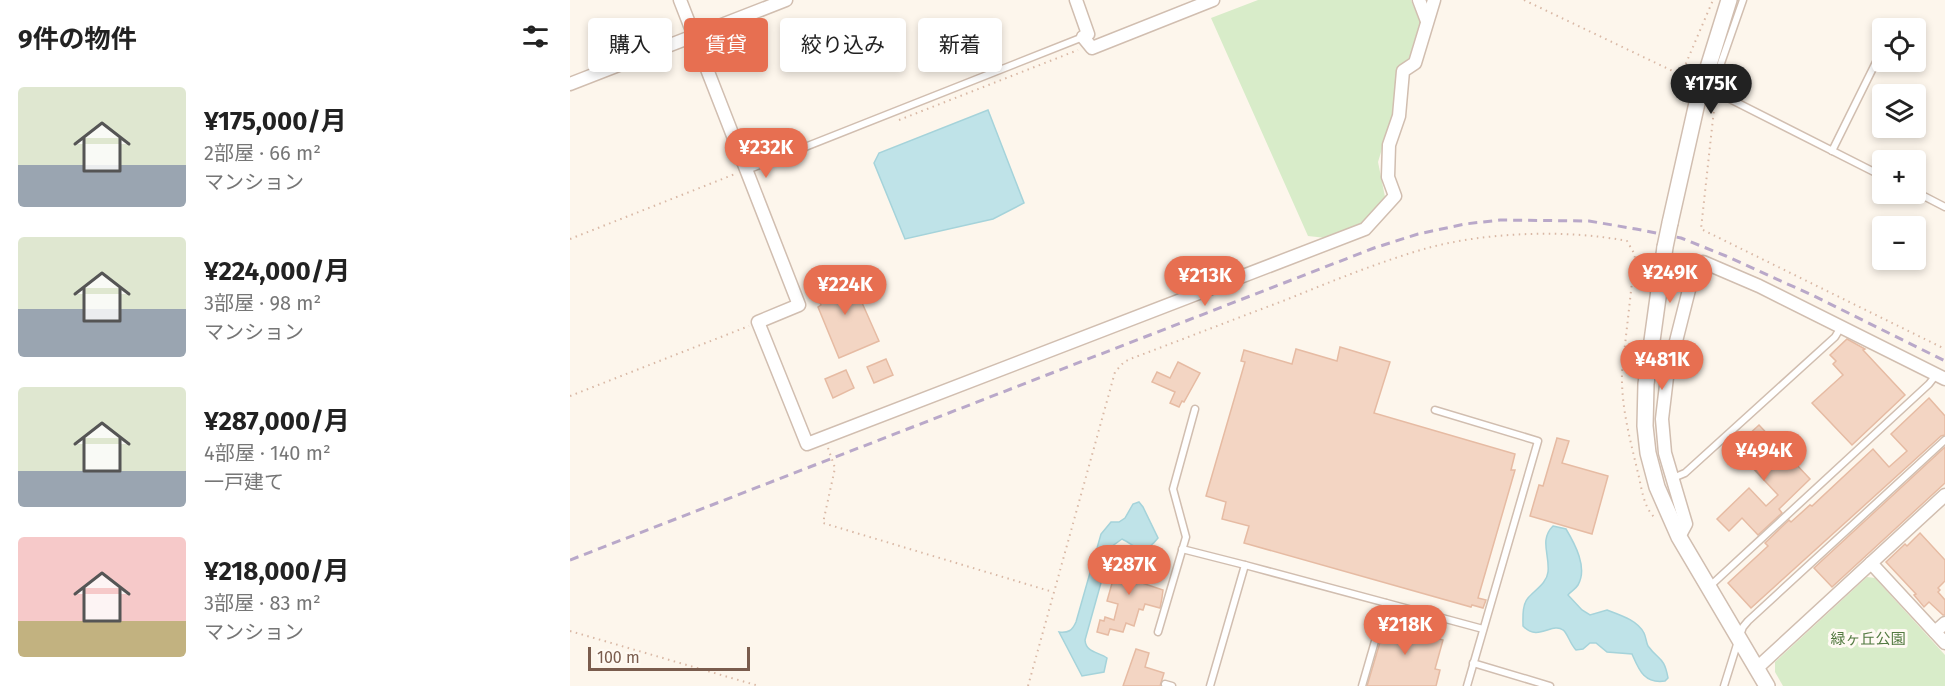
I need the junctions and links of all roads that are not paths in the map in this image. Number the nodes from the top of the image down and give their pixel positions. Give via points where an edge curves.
1 (680, 0) edge
2 (786, 0) edge
3 (1076, 0) edge
4 (1213, 0) edge
5 (1419, 0) edge
6 (1434, 0) edge
7 (1729, 0) edge
8 (1743, 0) edge
9 (687, 18) edge
10 (740, 18) edge
11 (1427, 21) junction
12 (684, 40) edge
13 (1086, 41) junction
14 (708, 72) edge
15 (1872, 72) edge
16 (570, 84) edge
17 (1832, 151) junction
18 (746, 170) junction
19 (1872, 171) edge
20 (1926, 197) edge
21 (1945, 207) edge
22 (1841, 327) junction
23 (1941, 377) edge
24 (1195, 409) dead end
25 (1435, 410) dead end
26 (1945, 440) edge
27 (1672, 479) junction
28 (1945, 495) edge
29 (1679, 537) junction
30 (1182, 549) junction
31 (1870, 563) junction
32 (1245, 565) junction
33 (1709, 587) junction
34 (1386, 603) junction
35 (1945, 623) edge
36 (1483, 629) junction
37 (1158, 632) dead end
38 (1935, 632) junction
39 (1739, 638) junction
40 (1945, 643) edge
41 (1473, 663) junction
42 (1757, 668) junction
43 (1210, 686) edge
44 (1362, 686) edge
45 (1467, 686) edge
46 (1550, 686) edge
47 (1724, 686) edge
48 (1767, 686) edge

1 - 9 street
2 - 10 street
3 - 13 street via 1088,34
4 - 13 street via 1092,48
5 - 11 street
6 - 11 street
7 - 29 street, bridge via 1699,94 1670,223 1646,384 1648,453 1657,487
8 - 17 lane via 1720,66 1716,92
11 - 18 street via 1414,63 1403,71 1399,116 1389,146 1388,177 1395,196 1365,229 807,444 758,322 799,305
12 - 16 street
13 - 18 lane
14 - 18 street
15 - 17 lane
17 - 19 lane
20 - 21 lane
22 - 23 street
22 - 27 lane via 1835,337 1685,473
22 - 27 street via 1703,262 1695,266 1664,399 1663,435
23 - 33 lane
24 - 30 lane via 1173,489 1186,537
25 - 36 lane via 1538,441
26 - 39 lane via 1748,621
27 - 29 street via 1686,524
28 - 31 street
29 - 33 street
30 - 32 lane
30 - 37 lane
31 - 38 street
31 - 42 street
32 - 34 lane
32 - 43 lane
33 - 39 street
34 - 36 lane
34 - 44 lane
35 - 38 street
36 - 41 lane
38 - 40 street
39 - 42 street
39 - 47 lane
41 - 45 lane
41 - 46 lane
42 - 48 street

